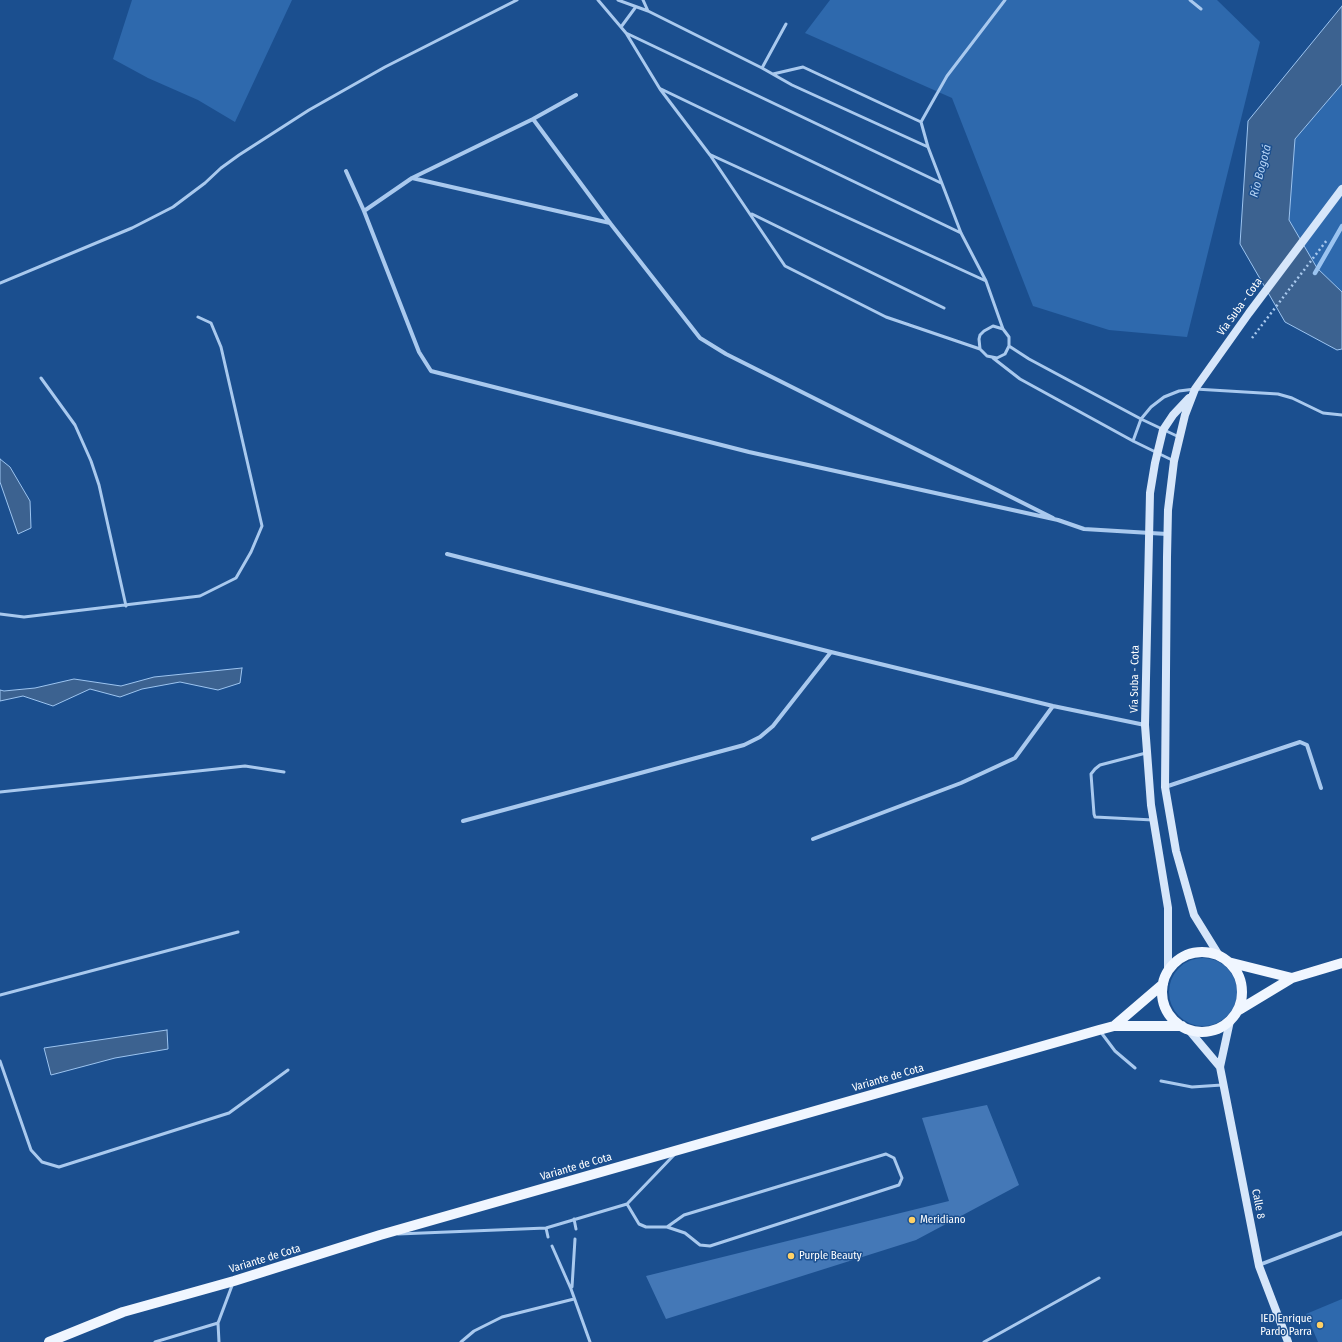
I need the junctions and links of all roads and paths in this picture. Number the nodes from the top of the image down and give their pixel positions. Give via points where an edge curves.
1 (517, 0) edge
2 (598, 0) edge
3 (618, 0) edge
4 (643, 0) edge
5 (1005, 0) edge
6 (1190, 0) edge
7 (635, 8) junction
8 (1200, 9) dead end
9 (648, 11) junction
10 (786, 24) dead end
11 (621, 26) junction
12 (626, 33) junction
13 (762, 68) junction
14 (773, 74) junction
15 (660, 89) junction
16 (576, 95) dead end
17 (533, 119) junction
18 (921, 122) junction
19 (928, 147) junction
20 (710, 155) junction
21 (346, 171) dead end
22 (412, 178) junction
23 (941, 182) junction
24 (1342, 190) edge
25 (364, 211) junction
26 (751, 213) junction
27 (610, 224) junction
28 (961, 233) junction
29 (1327, 240) dead end
30 (986, 281) junction
31 (0, 283) edge
32 (944, 308) dead end
33 (198, 317) dead end
34 (1003, 329) junction
35 (1252, 338) dead end
36 (1009, 346) junction
37 (980, 349) junction
38 (992, 358) junction
39 (41, 378) dead end
40 (1193, 393) junction
41 (1342, 414) edge
42 (1142, 420) junction
43 (1163, 430) junction
44 (1179, 437) junction
45 (1133, 441) junction
46 (1157, 452) junction
47 (1174, 461) junction
48 (1058, 520) junction
49 (1149, 533) junction
50 (1168, 534) junction
51 (447, 554) dead end
52 (126, 606) junction
53 (0, 614) edge
54 (831, 652) junction
55 (1053, 706) junction
56 (1145, 725) junction
57 (1146, 753) junction
58 (284, 772) dead end
59 (1165, 787) junction
60 (1321, 788) dead end
61 (0, 792) edge
62 (1154, 820) junction
63 (463, 821) dead end
64 (813, 839) dead end
65 (238, 932) dead end
66 (1224, 959) junction
67 (1342, 963) edge
68 (1168, 971) junction
69 (1292, 978) junction
70 (1163, 984) junction
71 (0, 995) edge
72 (1239, 1010) junction
73 (1230, 1021) junction
74 (1114, 1026) junction
75 (1185, 1028) junction
76 (1099, 1030) junction
77 (0, 1061) edge
78 (1220, 1067) junction
79 (1135, 1068) dead end
80 (288, 1070) dead end
81 (1161, 1081) dead end
82 (1223, 1085) junction
83 (679, 1150) junction
84 (627, 1204) junction
85 (574, 1219) junction
86 (667, 1227) junction
87 (546, 1228) junction
88 (576, 1229) dead end
89 (1342, 1233) edge
90 (380, 1235) junction
91 (548, 1237) dead end
92 (575, 1239) dead end
93 (552, 1246) dead end
94 (1259, 1266) junction
95 (1099, 1278) dead end
96 (234, 1281) junction
97 (571, 1289) junction
98 (574, 1299) junction
99 (218, 1323) junction
100 (49, 1342) edge
101 (155, 1342) edge
102 (219, 1342) edge
103 (461, 1342) edge
104 (590, 1342) edge
105 (984, 1342) edge
106 (1288, 1342) edge

1 - 31 lane via 385,67 309,110 239,155 173,207 132,228
2 - 11 lane
3 - 7 lane
4 - 9 lane
5 - 18 lane via 947,76
6 - 8 lane
7 - 9 lane
7 - 11 lane
9 - 13 lane
10 - 13 lane
11 - 12 lane
12 - 15 lane
12 - 23 lane
13 - 14 lane
14 - 18 lane via 803,67
14 - 19 lane
15 - 20 lane
15 - 28 lane
16 - 17 street
17 - 22 street
17 - 27 street
18 - 19 lane
19 - 23 lane
20 - 26 lane
20 - 30 lane
21 - 25 street
22 - 25 street
22 - 27 street
23 - 28 lane
24 - 40 main road, Vía Suba - Cota via 1249,313
25 - 48 street via 419,352 431,370 749,452
26 - 32 lane
26 - 37 lane via 785,266 886,317
27 - 48 street via 700,338
28 - 30 lane
29 - 35 path
30 - 34 lane
33 - 52 lane via 211,323 221,347 262,526 236,578 200,596
34 - 36 lane via 1009,337
34 - 37 lane via 993,326 984,330 979,339
36 - 38 lane via 1005,354
36 - 42 lane
37 - 38 lane via 983,354
38 - 45 lane via 1020,379
39 - 52 lane via 75,425 91,461 99,485
40 - 41 lane via 1278,394 1292,398 1322,414
40 - 42 lane via 1179,391 1164,397
40 - 43 main road, Vía Suba - Cota
40 - 44 main road, Vía Suba - Cota
42 - 43 lane
42 - 45 lane
43 - 44 lane
43 - 46 main road, Vía Suba - Cota
44 - 47 main road, Vía Suba - Cota
45 - 46 lane
46 - 47 lane
46 - 49 main road, Vía Suba - Cota via 1150,493
47 - 50 main road, Vía Suba - Cota
48 - 49 street via 1084,529
49 - 50 street
49 - 56 main road, Vía Suba - Cota
50 - 59 main road, Vía Suba - Cota
51 - 54 street
52 - 53 lane via 24,617
54 - 55 street
54 - 63 street via 773,726 760,737 744,745
55 - 56 street
55 - 64 street via 1016,758 960,783
56 - 57 main road, Vía Suba - Cota
57 - 62 main road, Vía Suba - Cota
57 - 62 lane via 1100,765 1095,769 1091,774 1094,814 1095,817
58 - 61 lane via 245,766
59 - 60 street via 1300,742 1307,745
59 - 66 main road, Vía Suba - Cota via 1176,851 1194,915
62 - 68 main road, Vía Suba - Cota via 1168,908
65 - 71 lane
66 - 68 main road via 1203,953 1186,956
66 - 69 main road
66 - 72 main road via 1236,972 1241,984
67 - 69 main road
68 - 70 main road
69 - 72 main road
70 - 74 main road, Variante de Cota
70 - 75 main road via 1162,997 1166,1008 1172,1019
72 - 73 main road
73 - 75 main road via 1210,1031 1199,1032
73 - 78 main road
74 - 75 main road, Variante de Cota
74 - 76 main road, Variante de Cota
75 - 78 main road
76 - 79 lane via 1115,1051
76 - 83 main road, Variante de Cota
77 - 80 lane via 31,1150 42,1162 59,1167 229,1113
78 - 82 main road, Calle 8
81 - 82 lane via 1192,1087
82 - 94 main road, Calle 8
83 - 84 lane
83 - 90 main road, Variante de Cota
84 - 85 lane
84 - 86 lane via 639,1224 646,1227
85 - 87 lane
85 - 88 lane
86 - 86 lane via 685,1233 700,1245 710,1246 899,1185 902,1178 894,1158 886,1154 684,1215
87 - 90 lane
87 - 91 lane
89 - 94 street
90 - 96 main road, Variante de Cota
92 - 97 lane
93 - 97 lane
94 - 106 main road, Calle 8
95 - 105 lane
96 - 99 lane
96 - 100 main road, Variante de Cota via 123,1312
97 - 98 lane
98 - 103 lane via 502,1317 474,1331
98 - 104 lane
99 - 101 lane
99 - 102 lane

